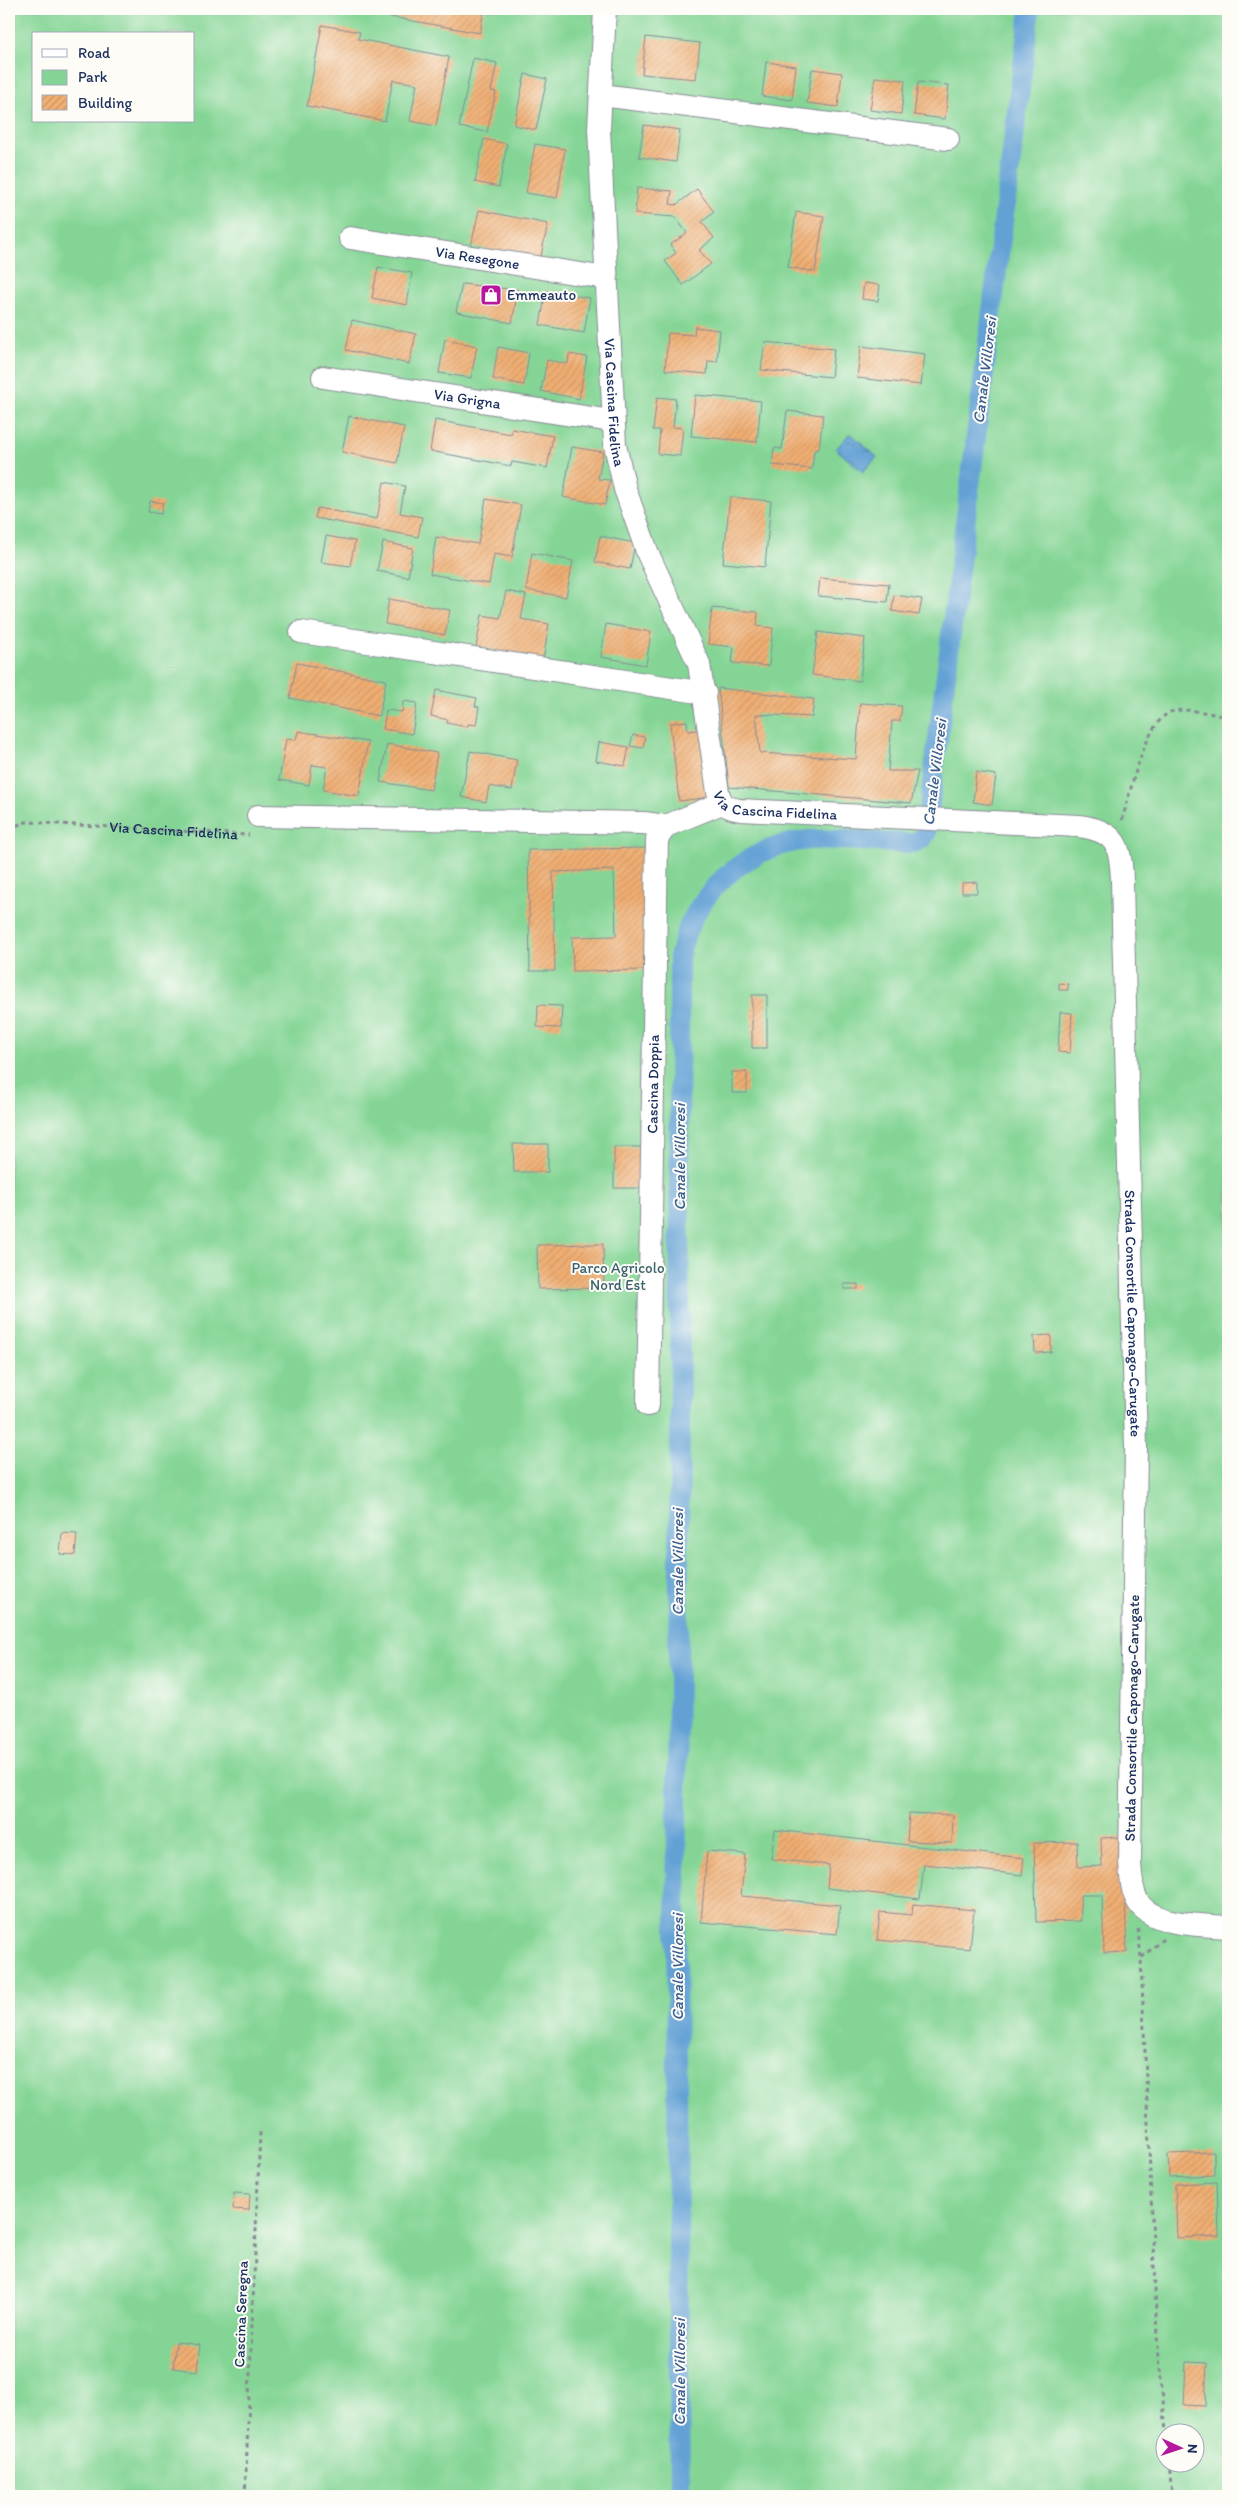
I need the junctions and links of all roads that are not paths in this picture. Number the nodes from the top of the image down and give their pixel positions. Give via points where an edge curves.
1 (605, 9) edge
2 (601, 95) junction
3 (948, 139) dead end
4 (350, 238) dead end
5 (606, 278) junction
6 (323, 377) dead end
7 (612, 421) junction
8 (301, 632) dead end
9 (704, 693) junction
10 (722, 803) junction
11 (256, 826) road end
12 (666, 826) junction
13 (1116, 843) joint
14 (648, 1405) dead end
15 (1228, 1927) edge

1 - 2 street, Via Cascina Fidelina
2 - 3 street
2 - 5 street, Via Cascina Fidelina via 599,129
4 - 5 street, Via Resegone
5 - 7 street, Via Cascina Fidelina
6 - 7 street, Via Grigna
7 - 9 street, Via Cascina Fidelina via 618,461 635,518 648,554 699,664
8 - 9 street
9 - 10 street, Via Cascina Fidelina
10 - 12 street
10 - 13 street, Via Cascina Fidelina via 740,810 1090,828 1105,833
11 - 12 street via 634,823
12 - 14 street, Cascina Doppia via 657,839
13 - 15 street, Strada Consortile Caponago-Carugate via 1122,882 1136,1448 1132,1882 1138,1902 1158,1917

